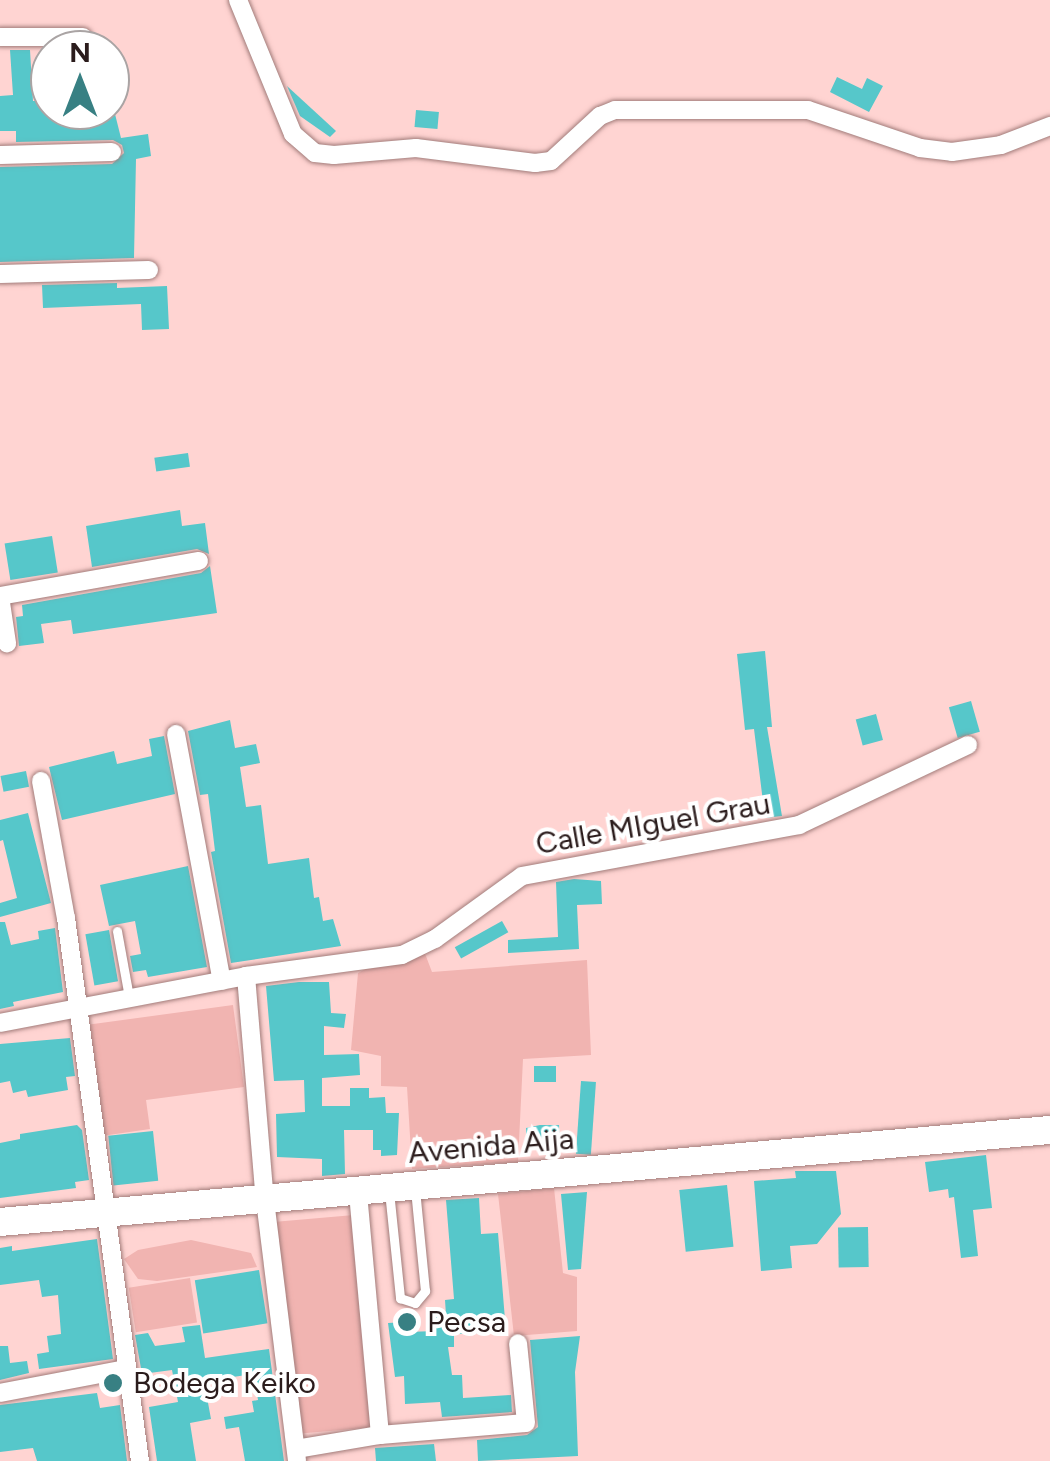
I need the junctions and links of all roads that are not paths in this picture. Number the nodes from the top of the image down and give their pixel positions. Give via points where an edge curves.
1 (238, 0) edge
2 (0, 37) edge
3 (30, 37) edge
4 (1050, 126) edge
5 (112, 152) dead end
6 (0, 155) edge
7 (149, 270) dead end
8 (0, 274) edge
9 (199, 561) dead end
10 (0, 596) edge
11 (7, 643) dead end
12 (176, 734) dead end
13 (968, 745) dead end
14 (41, 780) dead end
15 (116, 932) dead end
16 (246, 976) junction
17 (222, 981) junction
18 (130, 1000) junction
19 (77, 1010) junction
20 (0, 1023) edge
21 (1050, 1130) edge
22 (402, 1187) junction
23 (358, 1191) junction
24 (265, 1200) junction
25 (104, 1215) junction
26 (0, 1222) edge
27 (518, 1342) dead end
28 (126, 1370) junction
29 (0, 1393) edge
30 (380, 1435) junction
31 (296, 1455) edge
32 (140, 1461) edge

1 - 4 street via 293,134 316,152 334,155 416,148 550,161 615,110 808,110 920,148 952,152 1001,145
2 - 3 street
5 - 6 street
7 - 8 street
9 - 10 street
10 - 11 street
12 - 17 street
13 - 16 street, Calle MIguel Grau via 799,826 522,876 436,940 402,955
14 - 19 street
15 - 18 lane
16 - 17 street, Calle MIguel Grau
16 - 24 street
17 - 18 street, Calle MIguel Grau
18 - 19 street, Calle MIguel Grau
19 - 20 street, Calle MIguel Grau
19 - 25 street
21 - 22 main road, Avenida Aija
22 - 22 lane via 425,1291 415,1304 400,1298
22 - 23 main road, Avenida Aija
23 - 24 main road, Avenida Aija
23 - 30 street
24 - 25 main road, Avenida Aija
24 - 31 street
25 - 26 main road, Avenida Aija
25 - 28 street
27 - 30 street via 526,1423
28 - 29 street
28 - 32 street
30 - 31 street

